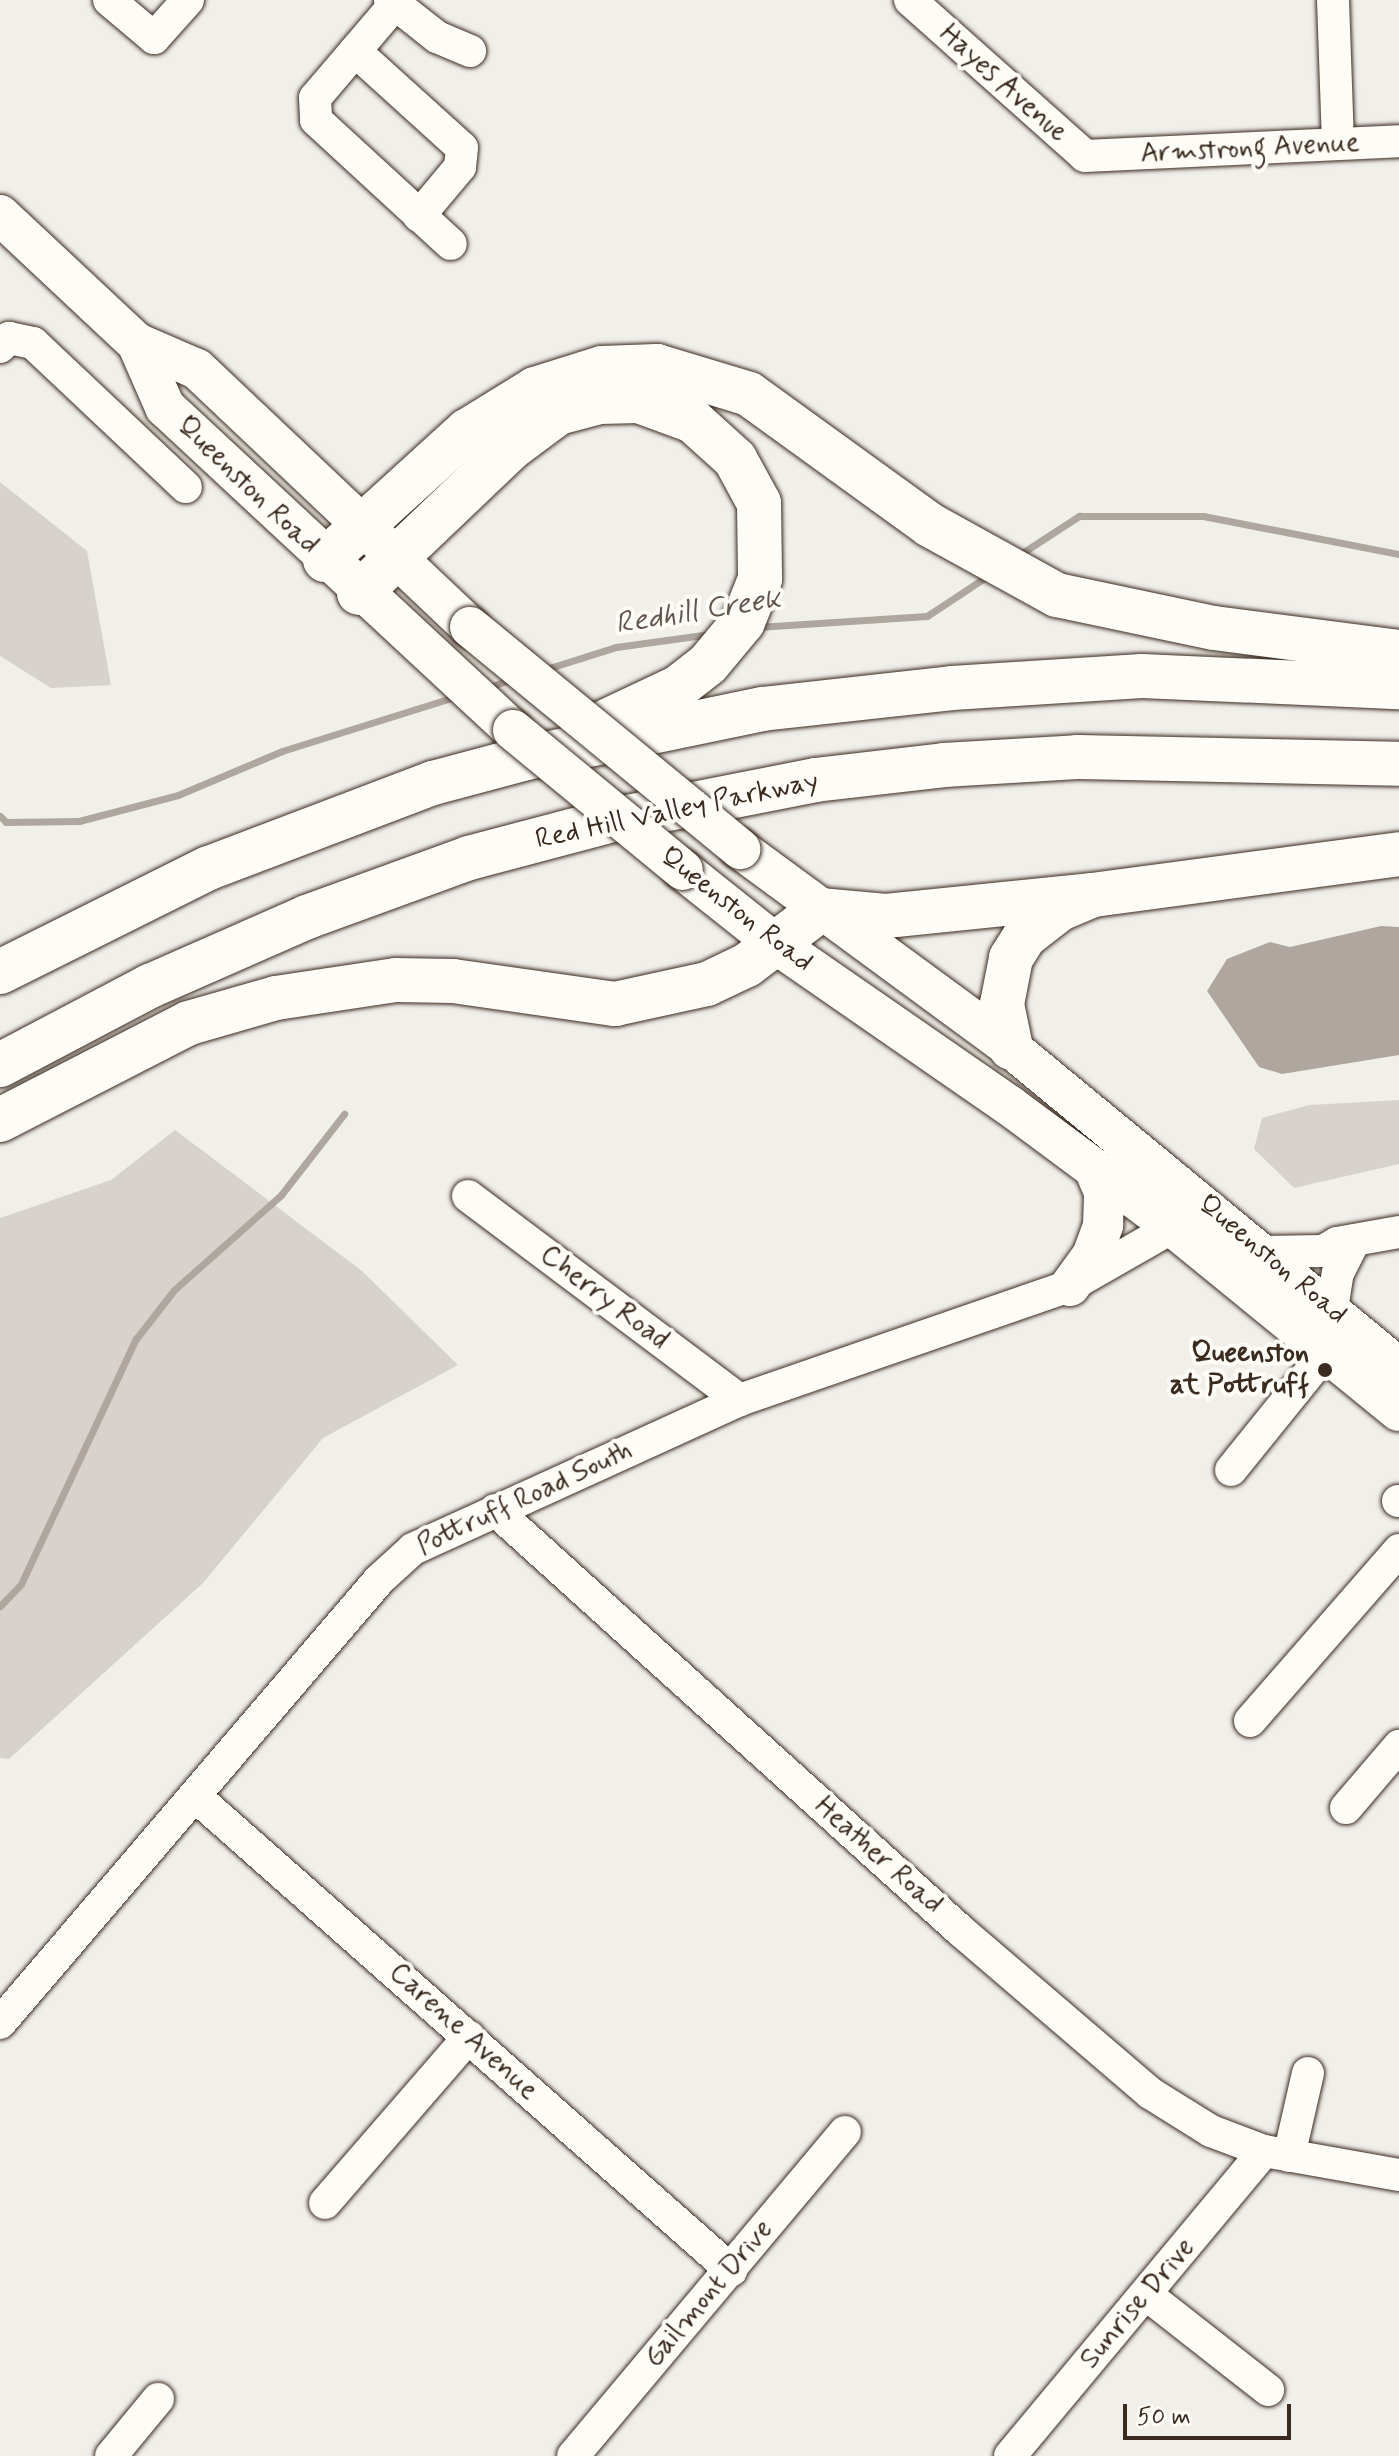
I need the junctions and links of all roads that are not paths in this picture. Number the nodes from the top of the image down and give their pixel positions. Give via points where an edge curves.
1 (109, 0) edge
2 (188, 0) edge
3 (910, 0) edge
4 (1333, 0) edge
5 (393, 2) edge
6 (355, 51) junction
7 (470, 51) dead end
8 (1399, 141) edge
9 (1338, 143) junction
10 (1100, 158) joint
11 (0, 215) edge
12 (419, 216) junction
13 (451, 244) dead end
14 (137, 343) junction
15 (0, 347) edge
16 (186, 487) dead end
17 (363, 524) junction
18 (395, 558) junction
19 (325, 560) junction
20 (359, 593) junction
21 (1399, 652) edge
22 (1399, 687) edge
23 (526, 758) junction
24 (1399, 764) edge
25 (1399, 854) edge
26 (1093, 895) junction
27 (820, 910) junction
28 (776, 944) junction
29 (0, 972) edge
30 (1011, 1048) junction
31 (0, 1065) edge
32 (0, 1120) edge
33 (1094, 1168) junction
34 (468, 1196) dead end
35 (1173, 1227) junction
36 (1399, 1232) edge
37 (1355, 1240) junction
38 (1263, 1252) junction
39 (1070, 1286) junction
40 (1332, 1309) junction
41 (1328, 1350) junction
42 (1399, 1368) edge
43 (740, 1400) junction
44 (1399, 1411) edge
45 (1231, 1470) dead end
46 (495, 1510) junction
47 (1399, 1550) edge
48 (1250, 1721) dead end
49 (1399, 1746) edge
50 (195, 1796) junction
51 (1346, 1808) dead end
52 (11, 1988) edge
53 (0, 2023) edge
54 (469, 2037) junction
55 (1308, 2073) dead end
56 (845, 2132) dead end
57 (1277, 2154) junction
58 (1399, 2175) edge
59 (325, 2203) dead end
60 (731, 2270) junction
61 (1147, 2295) junction
62 (1268, 2390) dead end
63 (158, 2399) dead end
64 (111, 2456) edge
65 (573, 2456) edge
66 (1010, 2456) edge

1 - 2 street via 154,38
3 - 10 street, Hayes Avenue via 1075,150
4 - 9 street
5 - 6 street
5 - 7 street via 437,37
6 - 12 street via 315,98 316,120
6 - 12 street via 462,148 460,167
8 - 9 street, Armstrong Avenue
9 - 10 street, Armstrong Avenue
11 - 14 main road, Queenston Road
12 - 13 street
14 - 17 main road, Queenston Road via 197,369
14 - 19 main road, Queenston Road via 165,407
15 - 16 street via 9,338 33,343
17 - 18 main road, Queenston Road
17 - 19 highway
17 - 21 highway via 467,431 535,389 602,368 643,366 749,394 930,525 1057,595 1214,628
18 - 20 highway
18 - 23 highway via 558,413 599,402 639,401 693,421 735,459 759,503 760,579 743,622 708,664 677,688
18 - 27 main road, Queenston Road, bridge via 470,627
19 - 20 main road, Queenston Road
20 - 28 main road, Queenston Road, bridge via 412,643
22 - 23 highway via 1142,676 952,688 762,709
23 - 29 highway via 319,823 108,914
24 - 31 highway, Red Hill Valley Parkway via 1077,757 944,765 815,780 617,819 469,858 307,917 150,986
25 - 26 highway
26 - 27 highway via 886,916
26 - 30 highway via 1039,925 1011,958 1002,1004
27 - 28 highway
27 - 30 main road, Queenston Road
28 - 32 highway via 707,984 615,1004 453,981 396,980 276,998 189,1023
28 - 33 main road, Queenston Road
30 - 38 main road, Queenston Road
33 - 35 main road, Queenston Road
33 - 39 main road via 1104,1192 1103,1225 1092,1256
34 - 43 street, Cherry Road
35 - 39 street, Pottruff Road South
35 - 41 main road, Queenston Road
36 - 37 street
37 - 38 street via 1323,1251
37 - 40 street via 1338,1273
38 - 40 main road, Queenston Road
39 - 43 street, Pottruff Road South
40 - 42 main road, Queenston Road
41 - 44 main road, Queenston Road
41 - 45 street
43 - 46 street, Pottruff Road South
46 - 50 street, Pottruff Road South via 413,1549 379,1580
46 - 57 street, Heather Road via 961,1931 1150,2093 1211,2131
47 - 48 street
49 - 51 street
50 - 52 street, Pottruff Road South
50 - 54 street, Carene Avenue
52 - 53 street, Pottruff Road South
54 - 59 street
54 - 60 street, Carene Avenue
55 - 57 street
56 - 60 street, Gailmont Drive
57 - 58 street, Heather Road
57 - 61 street, Sunrise Drive
60 - 65 street, Gailmont Drive
61 - 62 street
61 - 66 street, Sunrise Drive
63 - 64 street

